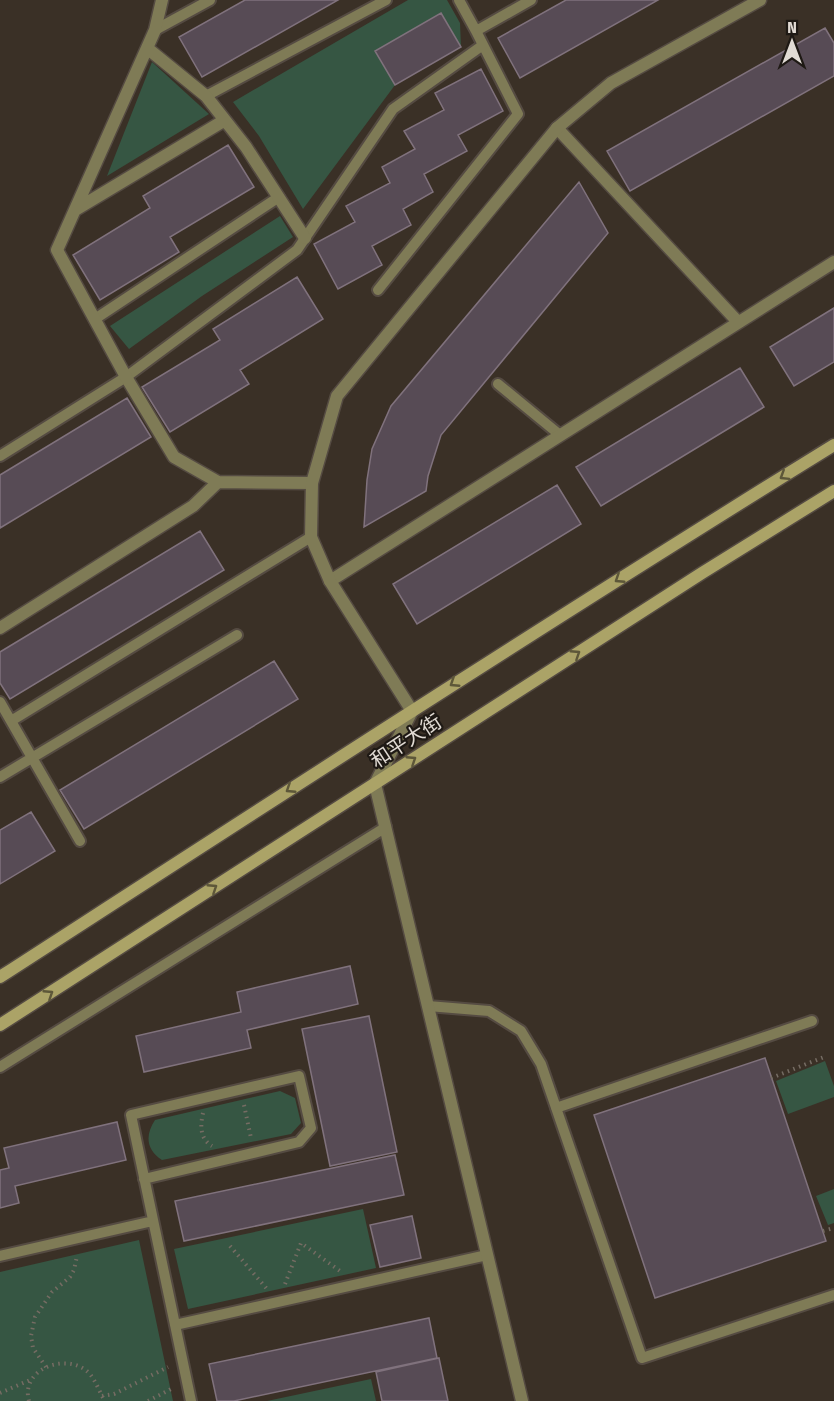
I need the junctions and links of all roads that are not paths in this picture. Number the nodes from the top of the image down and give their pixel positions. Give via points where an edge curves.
1 (162, 0) edge
2 (210, 0) edge
3 (386, 0) edge
4 (459, 0) edge
5 (531, 0) edge
6 (760, 0) edge
7 (155, 30) junction
8 (476, 31) junction
9 (483, 45) junction
10 (147, 48) junction
11 (206, 96) junction
12 (225, 120) junction
13 (557, 128) junction
14 (279, 197) junction
15 (75, 210) junction
16 (305, 238) junction
17 (834, 262) edge
18 (378, 290) dead end
19 (95, 319) junction
20 (738, 322) junction
21 (126, 377) junction
22 (498, 384) dead end
23 (560, 435) junction
24 (834, 445) edge
25 (0, 456) edge
26 (218, 482) junction
27 (312, 483) junction
28 (834, 491) edge
29 (311, 537) junction
30 (330, 581) junction
31 (0, 628) edge
32 (237, 635) dead end
33 (0, 702) edge
34 (412, 711) junction
35 (11, 721) junction
36 (32, 757) junction
37 (0, 777) edge
38 (375, 784) junction
39 (386, 827) junction
40 (80, 841) dead end
41 (0, 977) edge
42 (428, 1006) junction
43 (812, 1021) dead end
44 (0, 1025) edge
45 (0, 1067) edge
46 (556, 1108) junction
47 (144, 1179) junction
48 (153, 1221) junction
49 (487, 1255) junction
50 (0, 1256) edge
51 (834, 1295) edge
52 (175, 1325) junction
53 (191, 1401) edge
54 (522, 1401) edge

1 - 7 street
2 - 7 lane
3 - 11 lane
4 - 8 lane
5 - 8 lane
6 - 13 street via 611,83
7 - 10 street
8 - 9 lane
9 - 16 lane via 393,109
9 - 18 lane via 518,114
10 - 11 street
10 - 15 street
11 - 12 street
12 - 14 street
12 - 15 street
13 - 20 street
13 - 27 street via 338,396
14 - 16 street
14 - 19 lane
15 - 19 street via 57,250
16 - 21 lane via 297,250
17 - 20 street
19 - 21 street
20 - 23 street
21 - 25 lane
21 - 26 street via 174,457
22 - 23 lane
23 - 30 street
24 -> 34 main road, 和平大街
26 - 27 street
26 - 31 street via 193,506
27 - 29 street
38 -> 28 main road, 和平大街
29 - 30 street
29 - 35 lane
30 - 34 street
32 - 36 lane
33 - 35 lane
34 - 38 street
34 -> 41 main road, 和平大街
35 - 36 lane
36 - 37 lane
36 - 40 lane
38 - 39 street
44 -> 38 main road, 和平大街
39 - 42 street
39 - 45 lane
42 - 46 lane via 489,1011 521,1031 541,1064
42 - 49 street
43 - 46 lane
46 - 51 lane via 642,1358
47 - 47 lane via 131,1115 299,1076 311,1128 299,1142
47 - 48 lane
48 - 50 lane
48 - 52 lane
49 - 52 lane
49 - 54 street
52 - 53 lane

